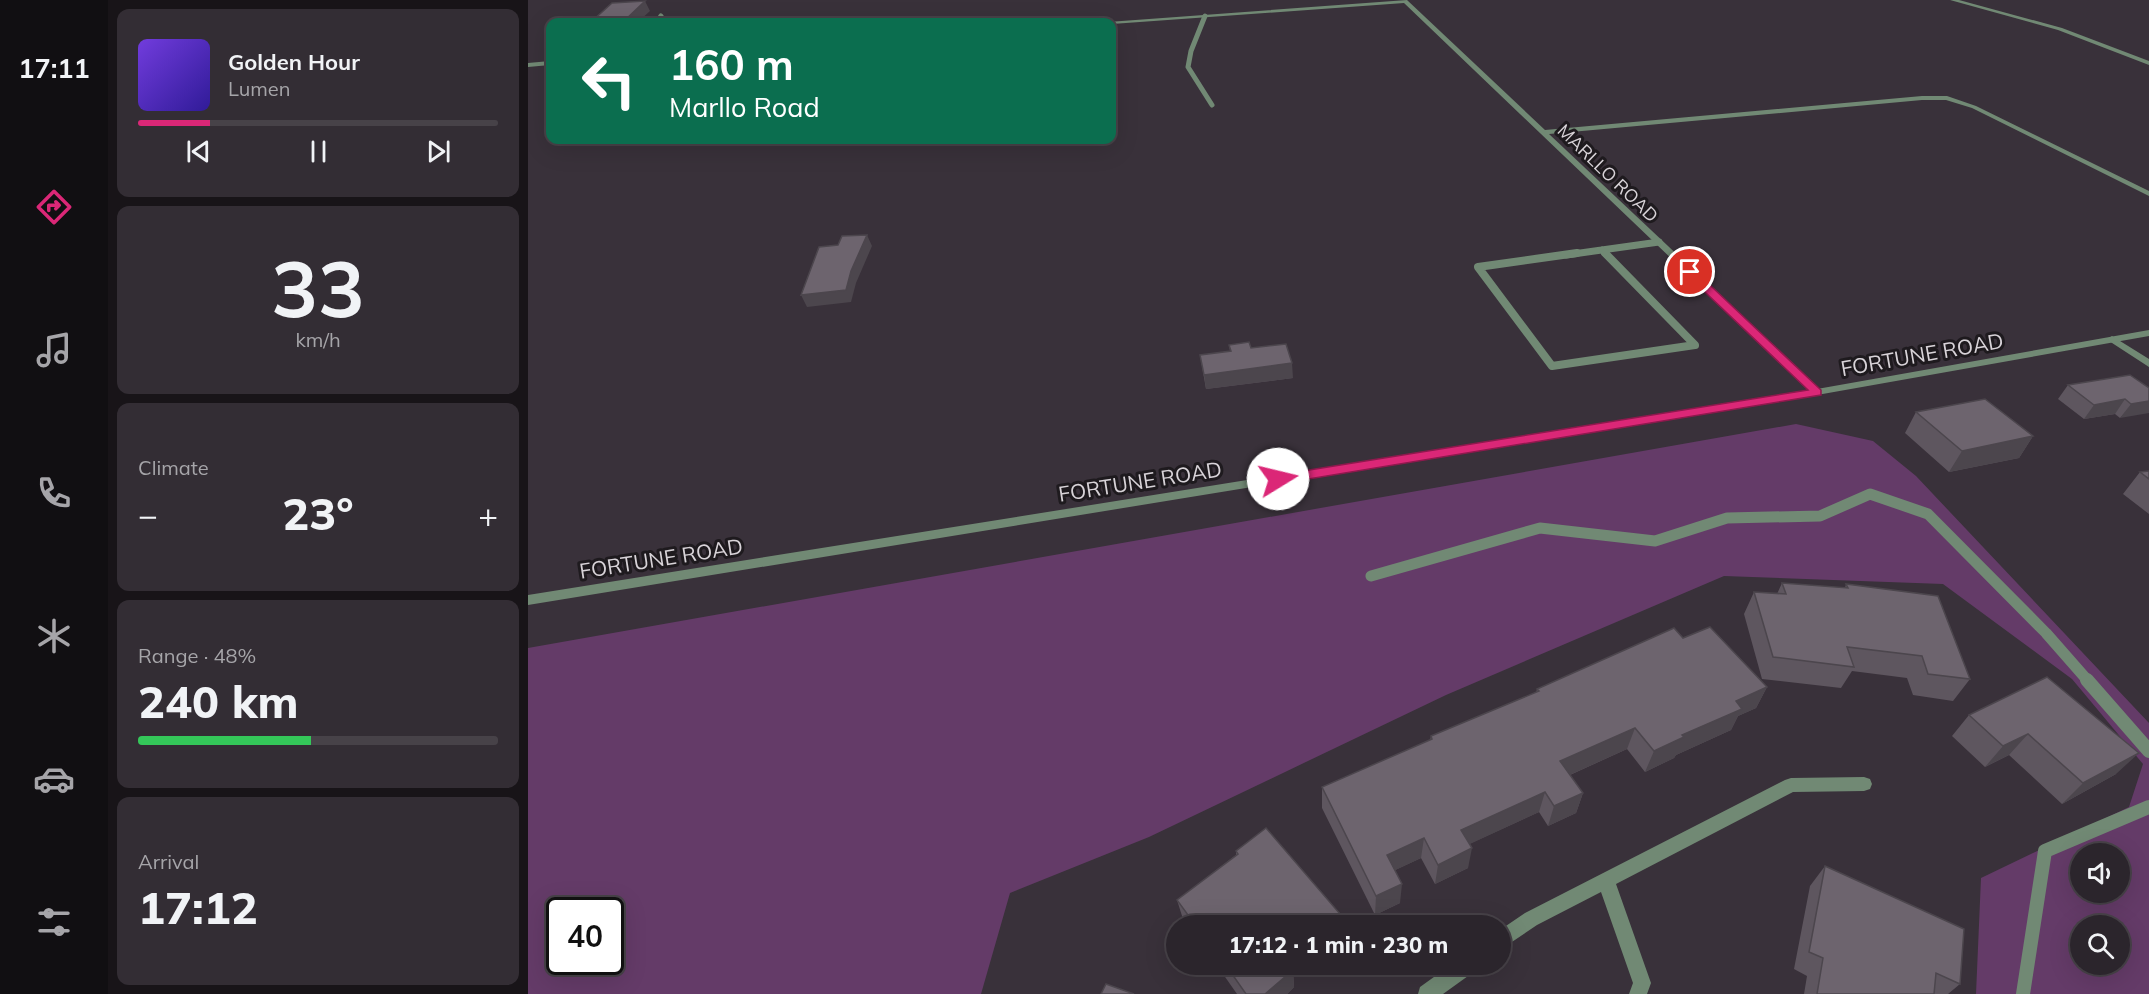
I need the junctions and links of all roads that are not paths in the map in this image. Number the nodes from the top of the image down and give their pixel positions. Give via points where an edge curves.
1 (1953, 0) edge
2 (1404, 1) edge
3 (1204, 16) junction
4 (1116, 22) edge
5 (546, 63) edge
6 (2149, 63) edge
7 (528, 65) edge
8 (1212, 105) dead end
9 (1543, 132) junction
10 (2149, 194) edge
11 (1659, 242) junction
12 (1602, 250) junction
13 (2149, 333) edge
14 (2112, 339) junction
15 (2149, 363) edge
16 (1817, 392) junction
17 (1371, 576) dead end
18 (528, 600) edge
19 (2149, 751) edge
20 (1864, 784) dead end
21 (2149, 807) edge
22 (1606, 880) junction
23 (1511, 933) edge
24 (1453, 975) edge
25 (1427, 994) edge
26 (1638, 994) edge
27 (2023, 994) edge

1 - 6 street via 2060,29
2 - 3 street
2 - 9 street, MARLLO ROAD
3 - 4 street
3 - 8 lane via 1188,67
5 - 7 street
9 - 10 street via 1947,98 1974,106
9 - 11 street, MARLLO ROAD
11 - 12 lane
11 - 16 street, MARLLO ROAD
12 - 12 lane via 1478,267 1552,366 1695,345
13 - 14 street, FORTUNE ROAD
14 - 15 street
14 - 16 street, FORTUNE ROAD
16 - 18 street, FORTUNE ROAD
17 - 19 lane via 1540,528 1655,541 1727,518 1820,516 1870,494 1928,514 2046,633
20 - 22 street via 1791,785
21 - 27 lane via 2045,851
22 - 23 street
22 - 26 street via 1642,983
24 - 25 street

